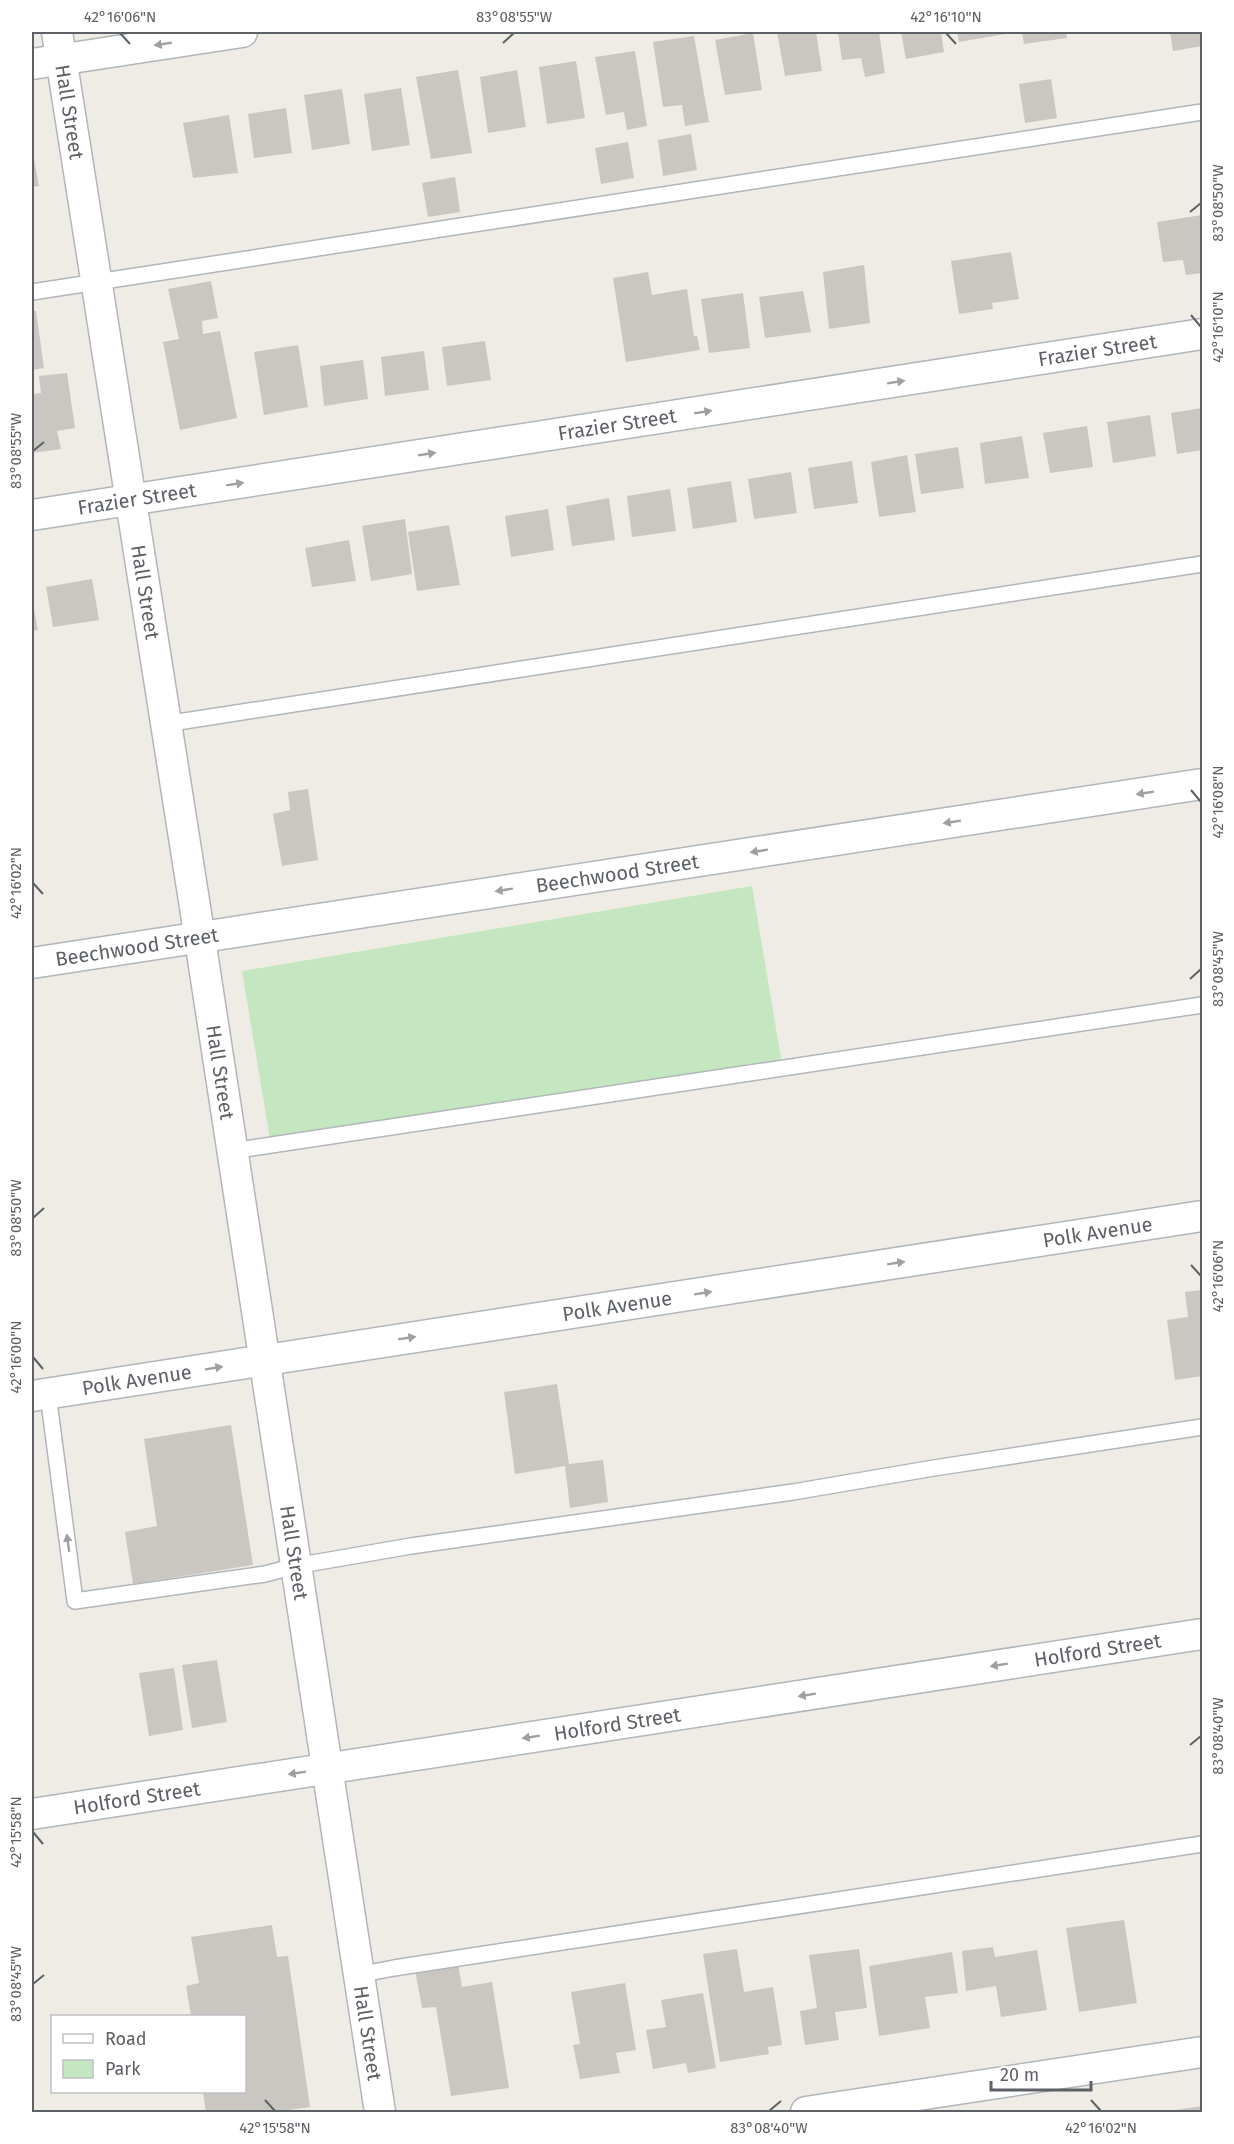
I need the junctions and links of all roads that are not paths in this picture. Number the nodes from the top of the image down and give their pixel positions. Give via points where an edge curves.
1 (242, 32) edge
2 (59, 45) edge
3 (32, 64) edge
4 (1203, 112) edge
5 (96, 282) junction
6 (32, 292) edge
7 (1203, 334) edge
8 (130, 500) junction
9 (32, 515) edge
10 (1203, 564) edge
11 (165, 724) junction
12 (1203, 784) edge
13 (199, 937) junction
14 (32, 963) edge
15 (1203, 1005) edge
16 (232, 1151) junction
17 (1203, 1216) edge
18 (264, 1360) junction
19 (40, 1395) edge
20 (1203, 1427) edge
21 (295, 1566) junction
22 (1203, 1634) edge
23 (327, 1768) junction
24 (32, 1814) edge
25 (1203, 1844) edge
26 (358, 1975) junction
27 (1203, 2052) edge
28 (841, 2110) edge
29 (380, 2112) edge
30 (806, 2112) edge

1 -> 2 street
2 - 3 street
2 - 5 street, Hall Street
4 - 5 lane
5 - 6 lane
5 - 8 street, Hall Street
8 -> 7 street, Frazier Street
8 - 9 street, Frazier Street
8 - 11 street, Hall Street
10 - 11 lane
11 - 13 street, Hall Street
12 -> 13 street, Beechwood Street
13 - 14 street, Beechwood Street
13 - 16 street, Hall Street
15 - 16 lane
16 - 18 street, Hall Street
18 -> 17 street, Polk Avenue
19 -> 18 street, Polk Avenue
18 - 21 street, Hall Street
21 -> 19 lane via 265,1574 75,1601
20 - 21 lane
21 - 23 street, Hall Street
22 -> 23 street, Holford Street
23 -> 24 street, Holford Street
23 - 26 street, Hall Street
25 - 26 lane
26 - 29 street, Hall Street
27 - 28 street
28 - 30 street

